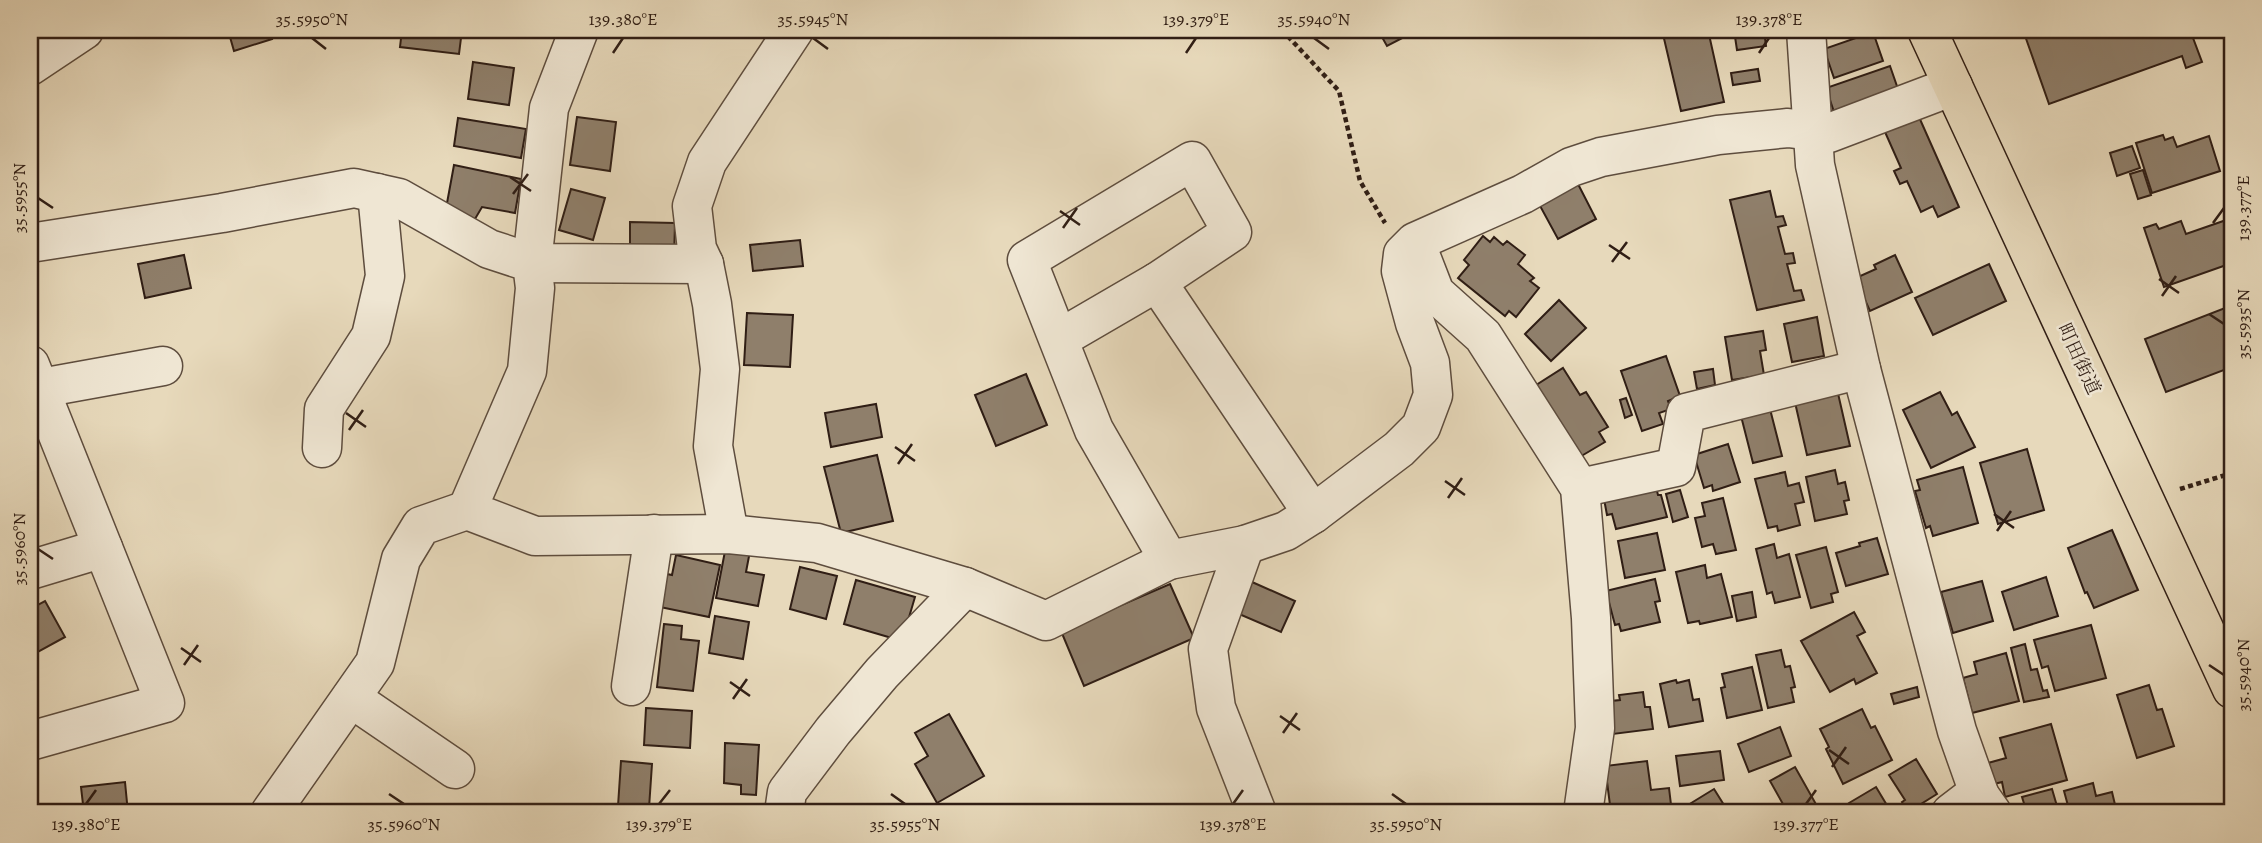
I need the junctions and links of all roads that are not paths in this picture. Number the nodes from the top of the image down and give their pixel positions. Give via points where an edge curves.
1 (84, 30) edge
2 (579, 30) edge
3 (794, 30) edge
4 (1806, 30) edge
5 (1927, 30) edge
6 (30, 66) edge
7 (1953, 86) junction
8 (1812, 130) junction
9 (377, 194) junction
10 (30, 243) edge
11 (1409, 248) junction
12 (532, 263) junction
13 (704, 264) junction
14 (1157, 282) junction
15 (1059, 339) junction
16 (163, 366) dead end
17 (1861, 369) junction
18 (32, 381) edge
19 (322, 448) dead end
20 (1580, 488) junction
21 (467, 510) junction
22 (1312, 514) junction
23 (654, 534) junction
24 (729, 534) junction
25 (1244, 545) junction
26 (103, 548) junction
27 (1169, 560) junction
28 (30, 570) edge
29 (965, 587) junction
30 (631, 686) dead end
31 (2232, 689) edge
32 (351, 698) junction
33 (30, 741) edge
34 (455, 769) dead end
35 (1974, 808) edge
36 (270, 813) edge
37 (784, 813) edge
38 (1257, 813) edge
39 (1583, 813) edge

1 - 6 street
2 - 12 street via 549,108
3 - 13 street via 707,162 692,205 697,249
4 - 8 street
5 - 7 main road, 町田街道
7 - 8 street via 1829,133
7 - 31 main road, 町田街道
8 - 11 street via 1718,135 1601,157 1571,167
8 - 17 street via 1815,165
9 - 10 street via 354,188
9 - 12 street via 399,198 489,249
9 - 19 street via 385,275 371,336 324,409
11 - 20 street via 1435,293 1483,336
11 - 22 street via 1401,271 1430,363 1433,395 1421,426 1399,449
12 - 13 street
12 - 21 street via 536,288 527,371
13 - 24 street via 720,369 713,446
14 - 15 street
14 - 15 street via 1232,232 1192,161 1027,260
14 - 22 street
15 - 27 street via 1094,430
16 - 18 street
17 - 20 street via 1686,413 1676,467
17 - 35 street
18 - 26 street
20 - 39 street via 1595,728
21 - 23 street via 535,536
21 - 32 street via 422,526 401,559 376,663
22 - 25 street via 1286,531
23 - 24 street
23 - 30 street
24 - 29 street via 817,543
25 - 27 street
25 - 38 street via 1208,649 1216,708
26 - 28 street
26 - 33 street via 165,703
27 - 29 street via 1046,621
29 - 37 street via 833,731 786,792
32 - 34 street
32 - 36 street

